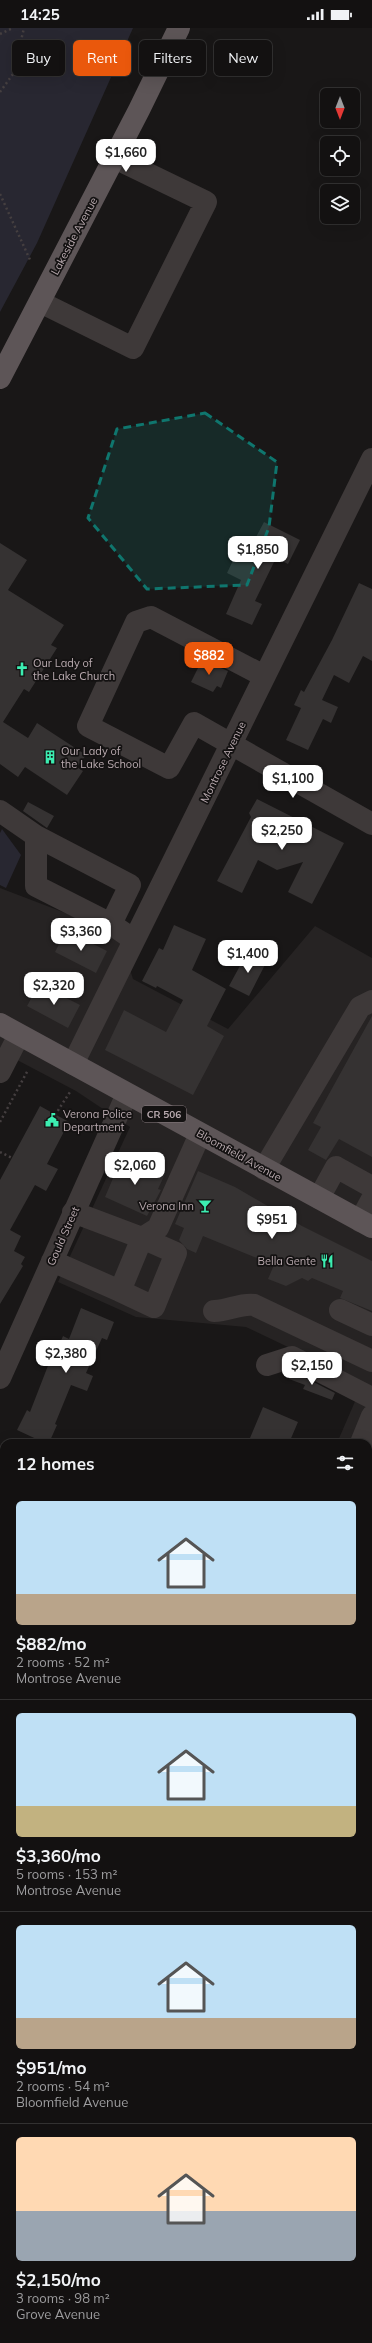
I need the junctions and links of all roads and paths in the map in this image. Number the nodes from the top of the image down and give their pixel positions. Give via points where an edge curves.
1 (13, 28) edge
2 (24, 28) edge
3 (179, 28) edge
4 (0, 34) edge
5 (0, 92) edge
6 (115, 158) junction
7 (0, 194) edge
8 (31, 262) dead end
9 (40, 302) junction
10 (0, 378) edge
11 (372, 459) edge
12 (264, 676) junction
13 (232, 744) junction
14 (0, 811) edge
15 (372, 824) edge
16 (36, 836) junction
17 (111, 924) junction
18 (134, 940) junction
19 (372, 1001) edge
20 (0, 1024) edge
21 (19, 1035) junction
22 (73, 1064) junction
23 (28, 1070) dead end
24 (0, 1072) edge
25 (70, 1092) dead end
26 (127, 1094) junction
27 (55, 1115) dead end
28 (0, 1122) edge
29 (200, 1134) junction
30 (0, 1152) edge
31 (12, 1158) dead end
32 (264, 1169) junction
33 (372, 1187) edge
34 (319, 1198) junction
35 (372, 1199) edge
36 (74, 1212) junction
37 (366, 1224) edge
38 (142, 1238) junction
39 (52, 1261) junction
40 (120, 1291) junction
41 (340, 1310) dead end
42 (214, 1311) dead end
43 (372, 1325) edge
44 (6, 1349) edge
45 (372, 1361) edge
46 (266, 1365) dead end
47 (0, 1378) edge
48 (372, 1398) edge
49 (372, 1416) edge
50 (362, 1439) edge

1 - 4 path
2 - 5 path via 13,74
3 - 6 main road, Lakeside Avenue
6 - 9 main road, Lakeside Avenue
6 - 9 street via 206,202 133,348
7 - 8 path
9 - 10 main road, Lakeside Avenue
11 - 12 street, Montrose Avenue
12 - 13 street, Montrose Avenue
12 - 13 street via 151,617 136,622 88,726 169,768 194,723
13 - 15 street
13 - 18 street, Montrose Avenue
14 - 16 street
16 - 17 street via 36,886
16 - 17 street via 130,885
17 - 18 street
18 - 22 street, Montrose Avenue
19 - 32 street via 360,1007
20 - 21 main road, Bloomfield Avenue / CR 506
21 - 22 main road, Bloomfield Avenue / CR 506
21 - 24 street
22 - 26 main road, Bloomfield Avenue / CR 506
23 - 28 path
25 - 27 path
26 - 29 main road, Bloomfield Avenue / CR 506
26 - 36 street, Gould Street
29 - 32 main road, Bloomfield Avenue / CR 506
29 - 38 street via 158,1228
30 - 31 path
32 - 34 main road, Bloomfield Avenue / CR 506
33 - 34 street via 336,1167
34 - 37 main road, Bloomfield Avenue / CR 506
35 - 37 street
36 - 38 street
36 - 39 street, Gould Street
38 - 40 street
38 - 40 street via 176,1254 154,1307
39 - 40 street
39 - 44 street, Gould Street
41 - 43 street
42 - 45 street via 233,1308 242,1303 254,1305
44 - 47 street, Gould Street
46 - 48 street via 292,1357
49 - 50 street

